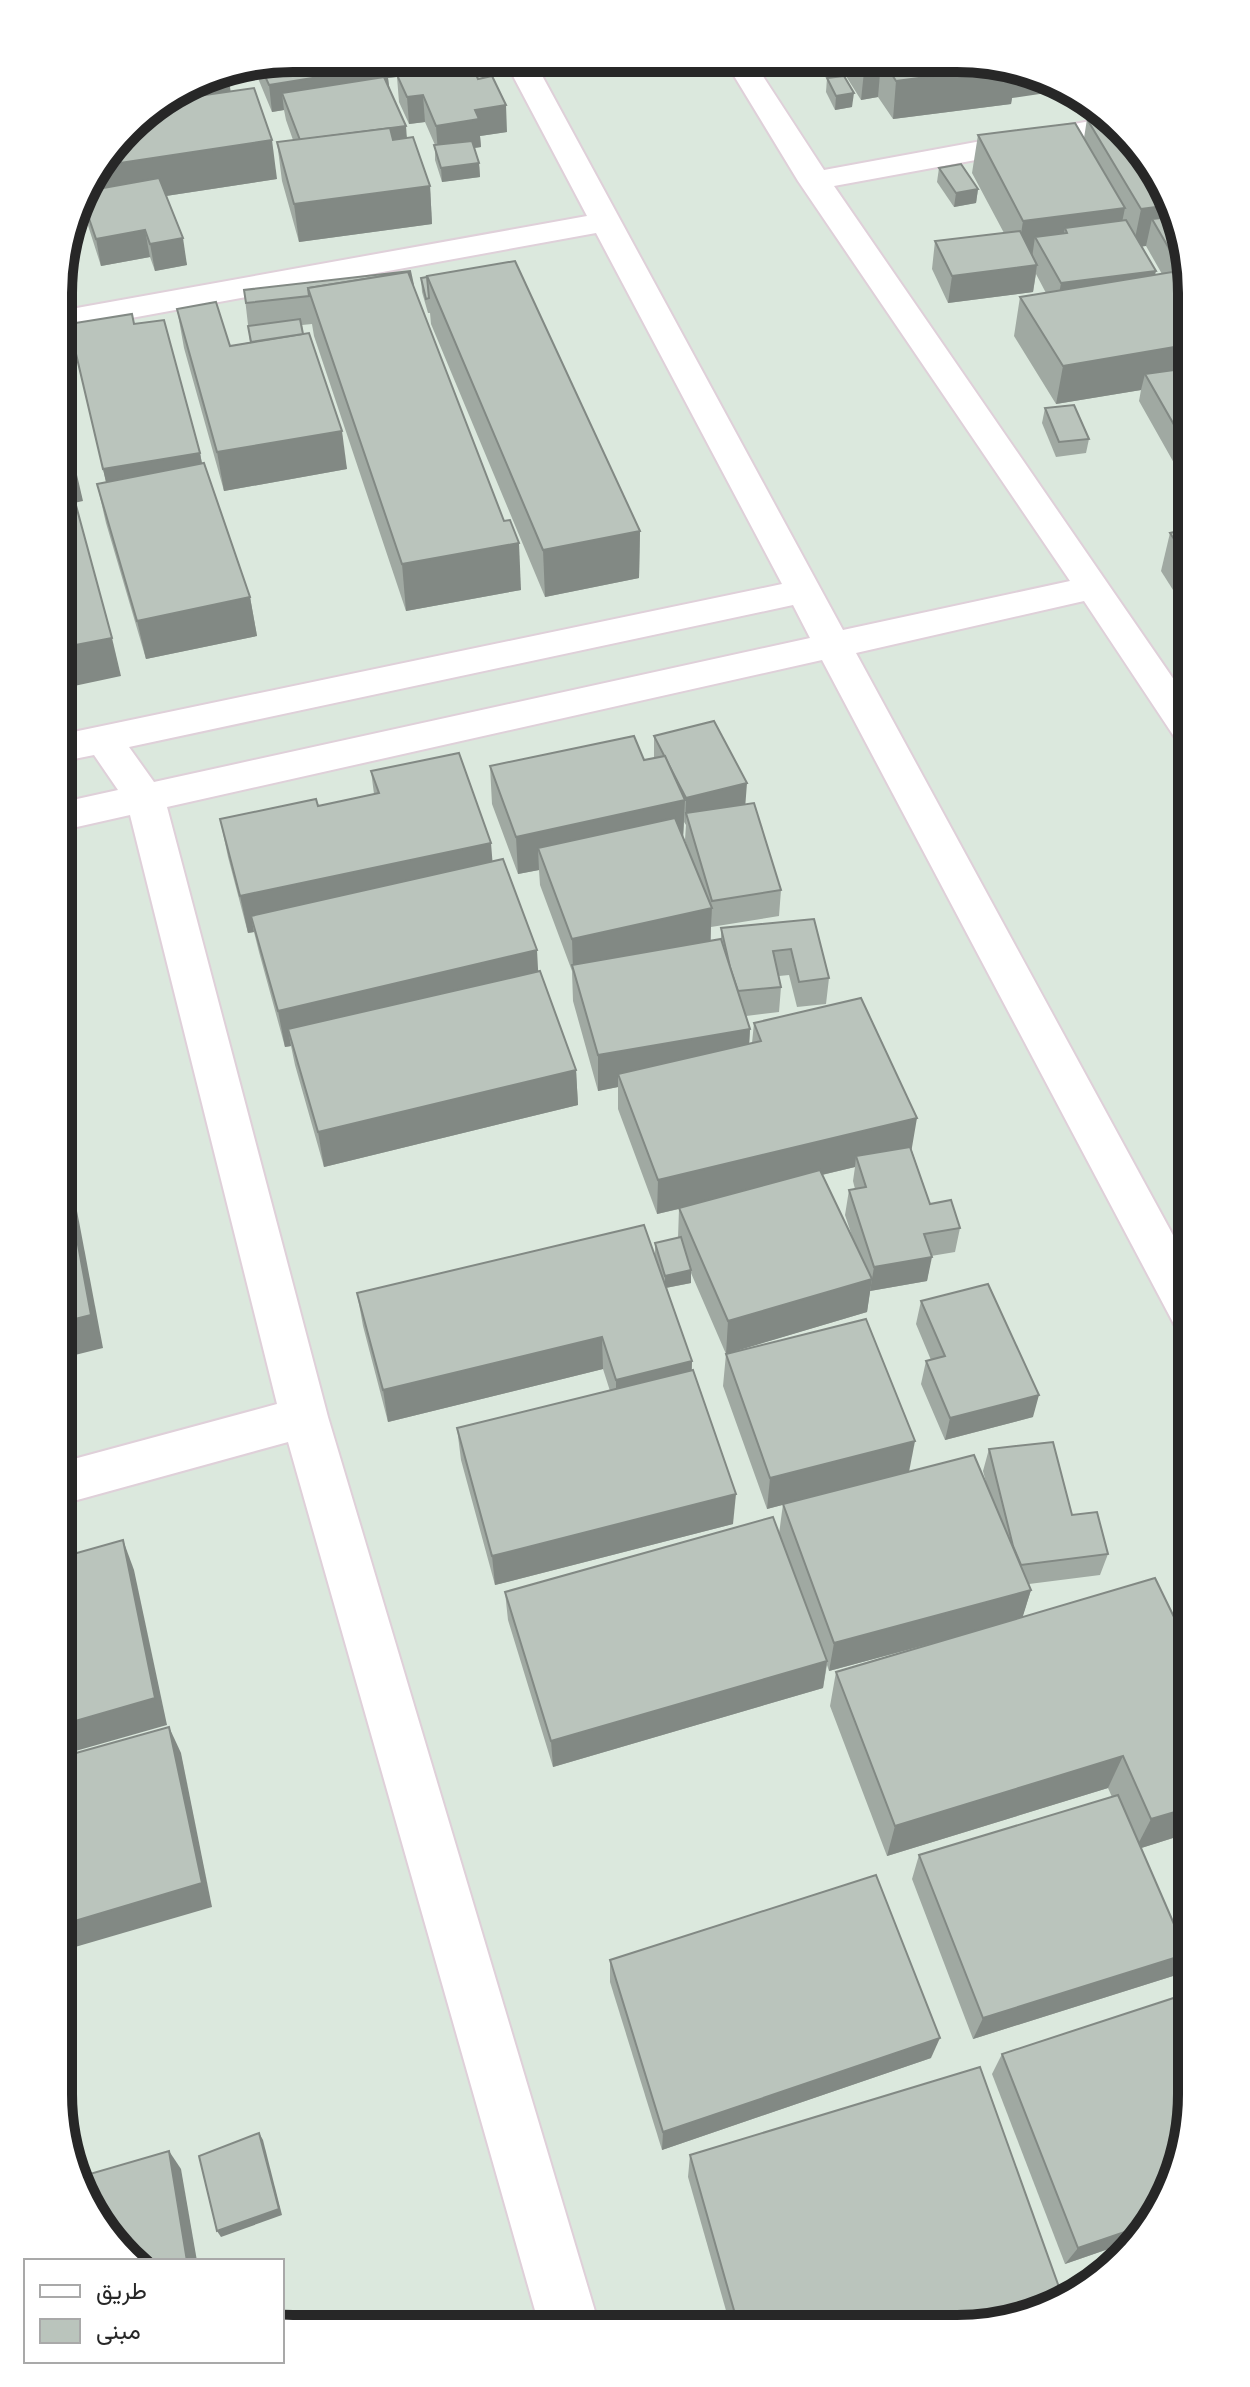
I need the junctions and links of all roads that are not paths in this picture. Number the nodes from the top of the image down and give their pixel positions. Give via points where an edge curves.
1 (525, 72) edge
2 (746, 72) edge
3 (1104, 128) edge
4 (813, 181) junction
5 (605, 222) junction
6 (72, 319) edge
7 (1095, 587) junction
8 (803, 591) junction
9 (834, 646) junction
10 (1178, 714) edge
11 (120, 738) junction
12 (72, 747) edge
13 (136, 786) junction
14 (72, 812) edge
15 (1178, 1288) edge
16 (304, 1417) junction
17 (72, 1480) edge
18 (566, 2315) edge

1 - 5 street
2 - 4 street
3 - 4 street
4 - 7 street
5 - 6 street
5 - 8 street
7 - 9 street
7 - 10 street
8 - 9 street
8 - 11 street
9 - 13 street
9 - 15 street
11 - 12 street
11 - 13 street
13 - 14 street
13 - 16 street
16 - 17 street
16 - 18 street

